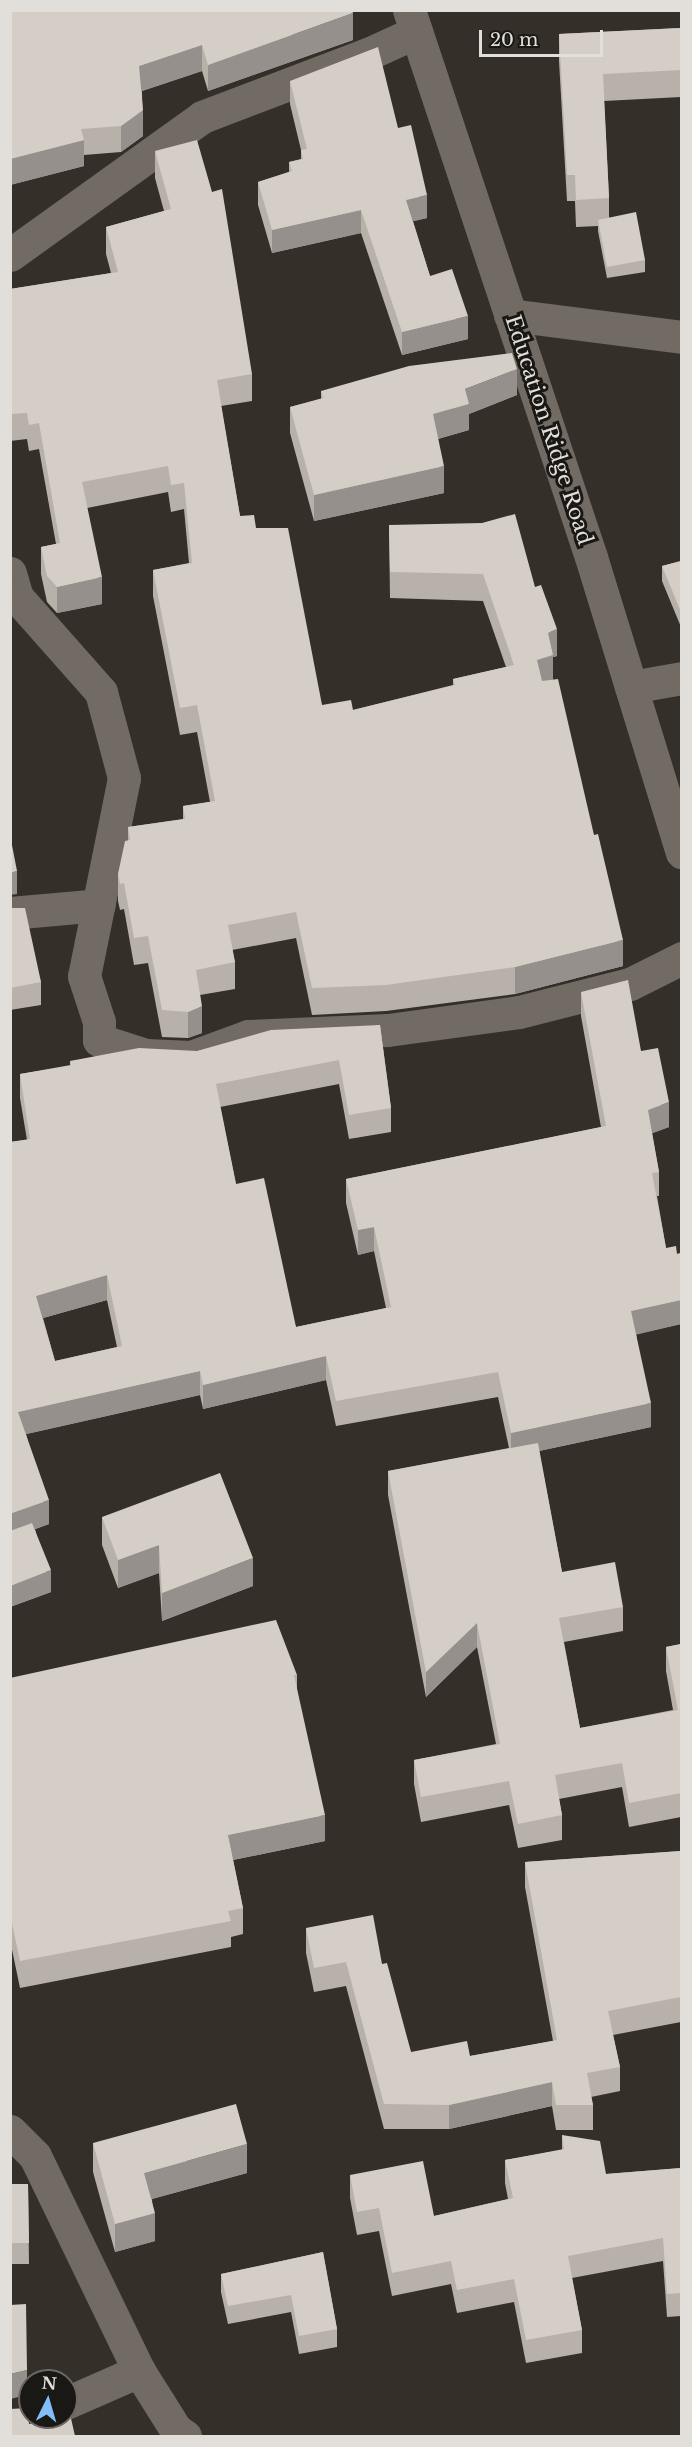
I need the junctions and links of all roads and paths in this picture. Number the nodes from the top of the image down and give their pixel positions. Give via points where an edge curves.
1 (412, 21) edge
2 (10, 255) edge
3 (510, 315) junction
4 (681, 337) edge
5 (10, 573) edge
6 (681, 678) edge
7 (631, 687) junction
8 (681, 852) edge
9 (99, 905) junction
10 (10, 913) edge
11 (681, 958) edge
12 (10, 2131) edge
13 (23, 2160) edge
14 (139, 2371) junction
15 (78, 2398) edge
16 (185, 2436) edge

1 - 2 street via 202,117
1 - 3 street, Education Ridge Road
3 - 4 street
3 - 7 street, Education Ridge Road
5 - 9 street via 16,597 101,692 124,778
6 - 7 street
7 - 8 street, Education Ridge Road
9 - 10 street
9 - 11 street via 84,976 99,1022 99,1040 146,1055 191,1057 248,1036 388,1030 519,1012 630,984
12 - 13 street
13 - 14 street
14 - 15 street
14 - 16 street via 176,2430

